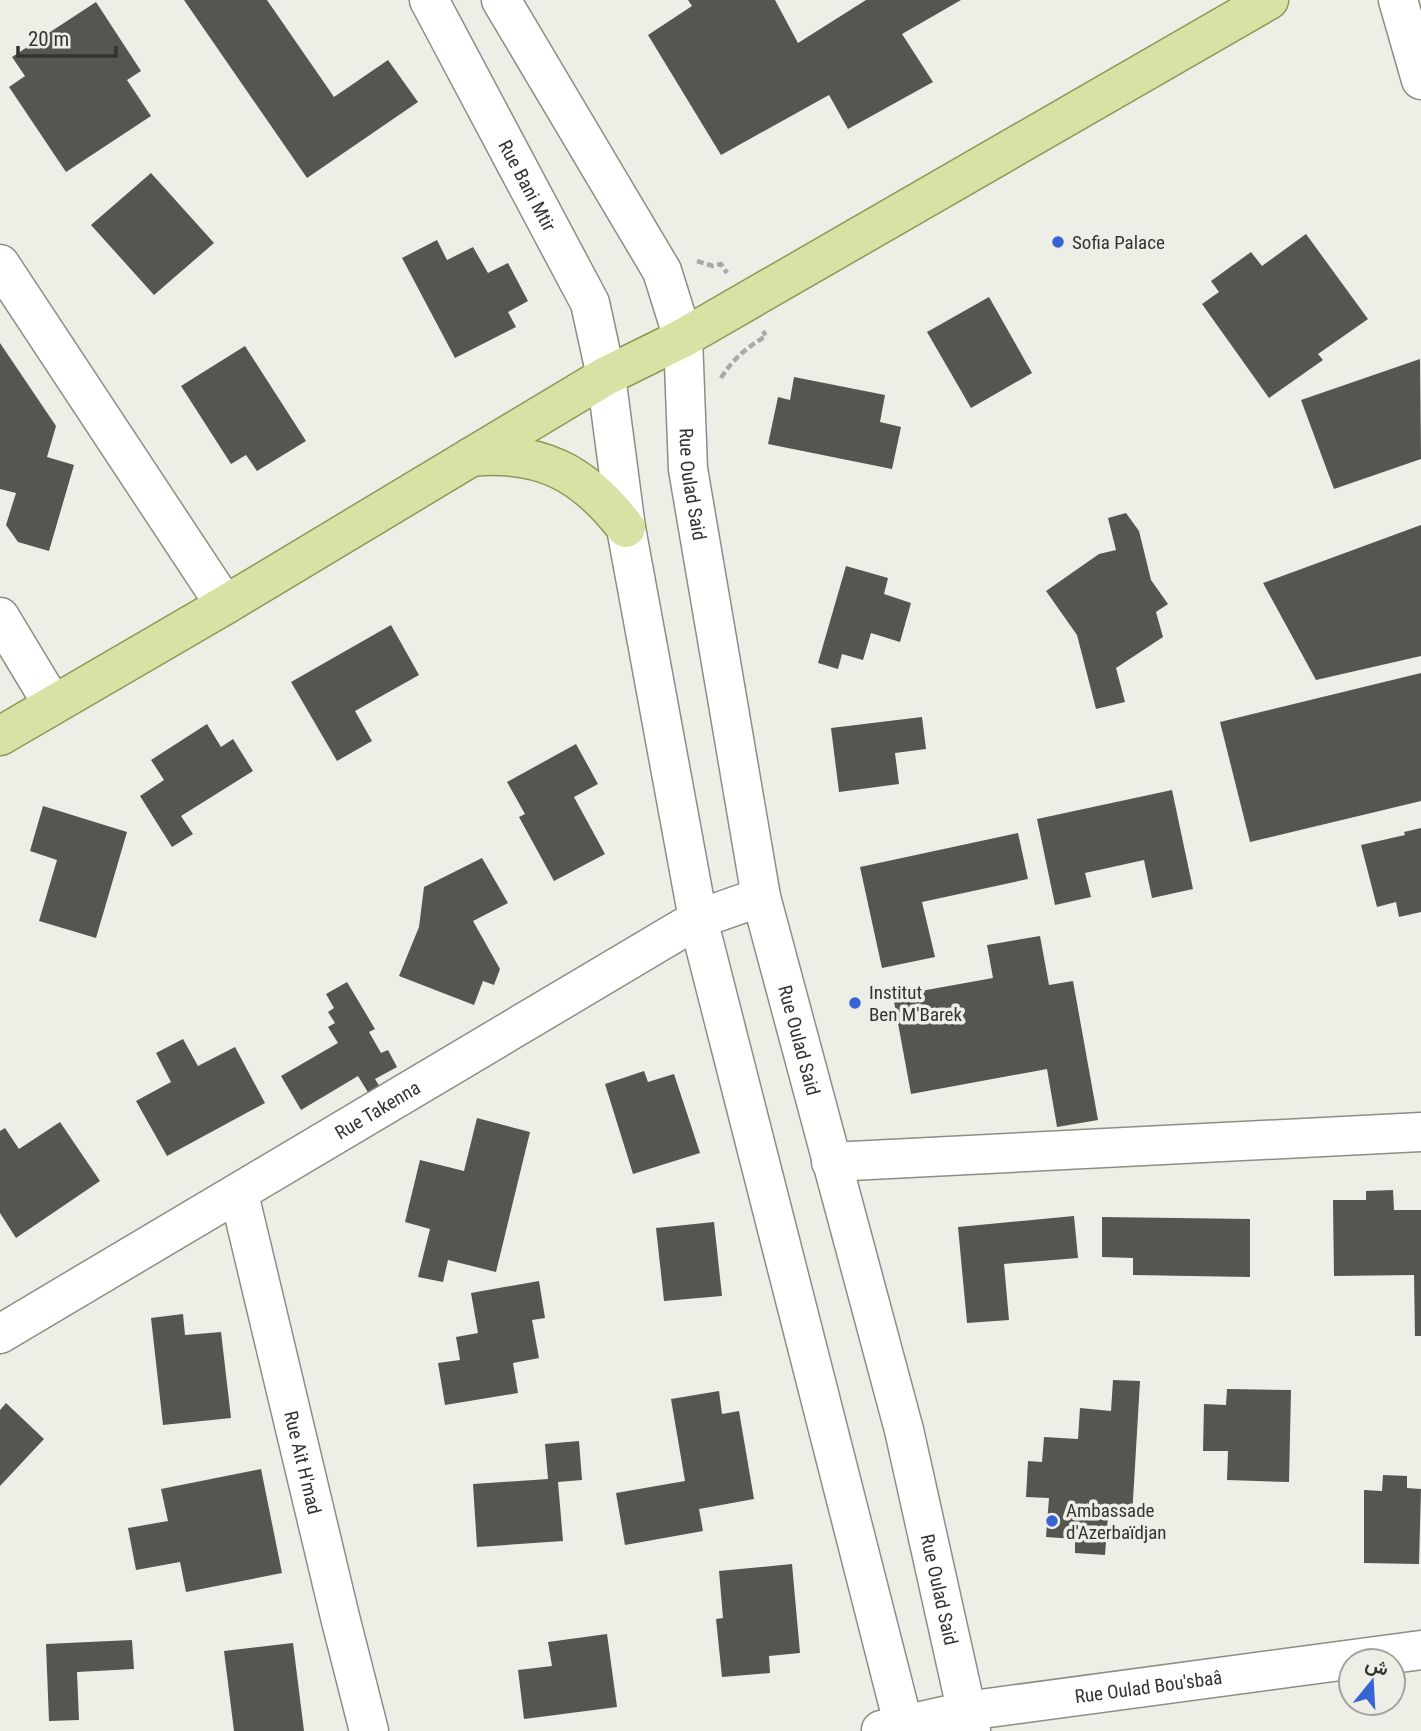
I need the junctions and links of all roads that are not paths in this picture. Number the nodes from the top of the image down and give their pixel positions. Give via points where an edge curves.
1 (429, 0) edge
2 (501, 0) edge
3 (1269, 0) edge
4 (1398, 0) edge
5 (1421, 80) edge
6 (0, 264) edge
7 (683, 338) junction
8 (606, 376) junction
9 (471, 457) junction
10 (626, 528) junction
11 (225, 605) junction
12 (0, 617) edge
13 (53, 705) junction
14 (0, 736) edge
15 (761, 897) junction
16 (698, 919) junction
17 (1421, 1132) edge
18 (831, 1162) junction
19 (239, 1194) junction
20 (0, 1334) edge
21 (1421, 1650) edge
22 (968, 1721) edge
23 (896, 1729) edge
24 (369, 1731) edge

1 - 8 street, Rue Bani Mtir via 590,303
2 - 7 street via 662,271
3 - 7 main road
4 - 5 street
6 - 11 street
7 - 8 main road
7 - 15 street, Rue Oulad Said via 688,469
8 - 9 main road
8 - 10 street
9 - 10 main road via 501,454 559,469 585,484
9 - 11 main road
10 - 16 street
11 - 13 main road
12 - 13 street
13 - 14 main road
15 - 16 street, Rue Takenna
15 - 18 street, Rue Oulad Said
16 - 19 street, Rue Takenna
16 - 23 street
17 - 18 street
18 - 22 street, Rue Oulad Said via 904,1430
19 - 20 street, Rue Takenna
19 - 24 street, Rue Ait H'mad
21 - 22 street, Rue Oulad Bou'sbaâ
22 - 23 street, Rue Oulad Bou'sbaâ

